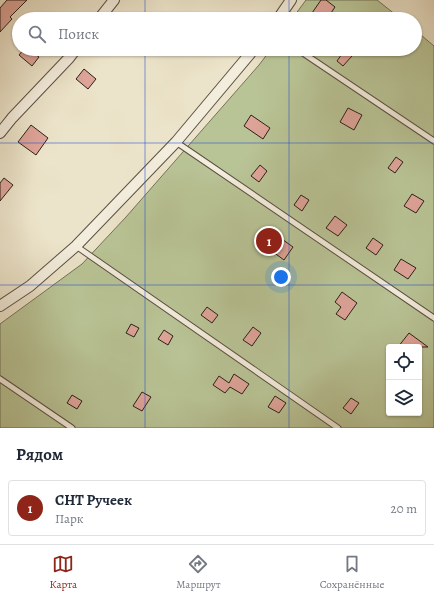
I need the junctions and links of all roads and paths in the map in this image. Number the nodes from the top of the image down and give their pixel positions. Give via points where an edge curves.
1 (114, 0) edge
2 (292, 0) edge
3 (105, 12) edge
4 (283, 12) edge
5 (70, 56) edge
6 (248, 56) edge
7 (307, 56) edge
8 (0, 133) edge
9 (434, 141) edge
10 (176, 142) junction
11 (76, 246) junction
12 (0, 306) edge
13 (434, 318) edge
14 (0, 379) edge
15 (72, 428) edge
16 (338, 428) edge

1 - 3 street
2 - 4 street
5 - 8 street
6 - 10 street
7 - 9 lane
10 - 11 street
10 - 13 lane
11 - 12 street via 30,286
11 - 16 lane
14 - 15 lane

